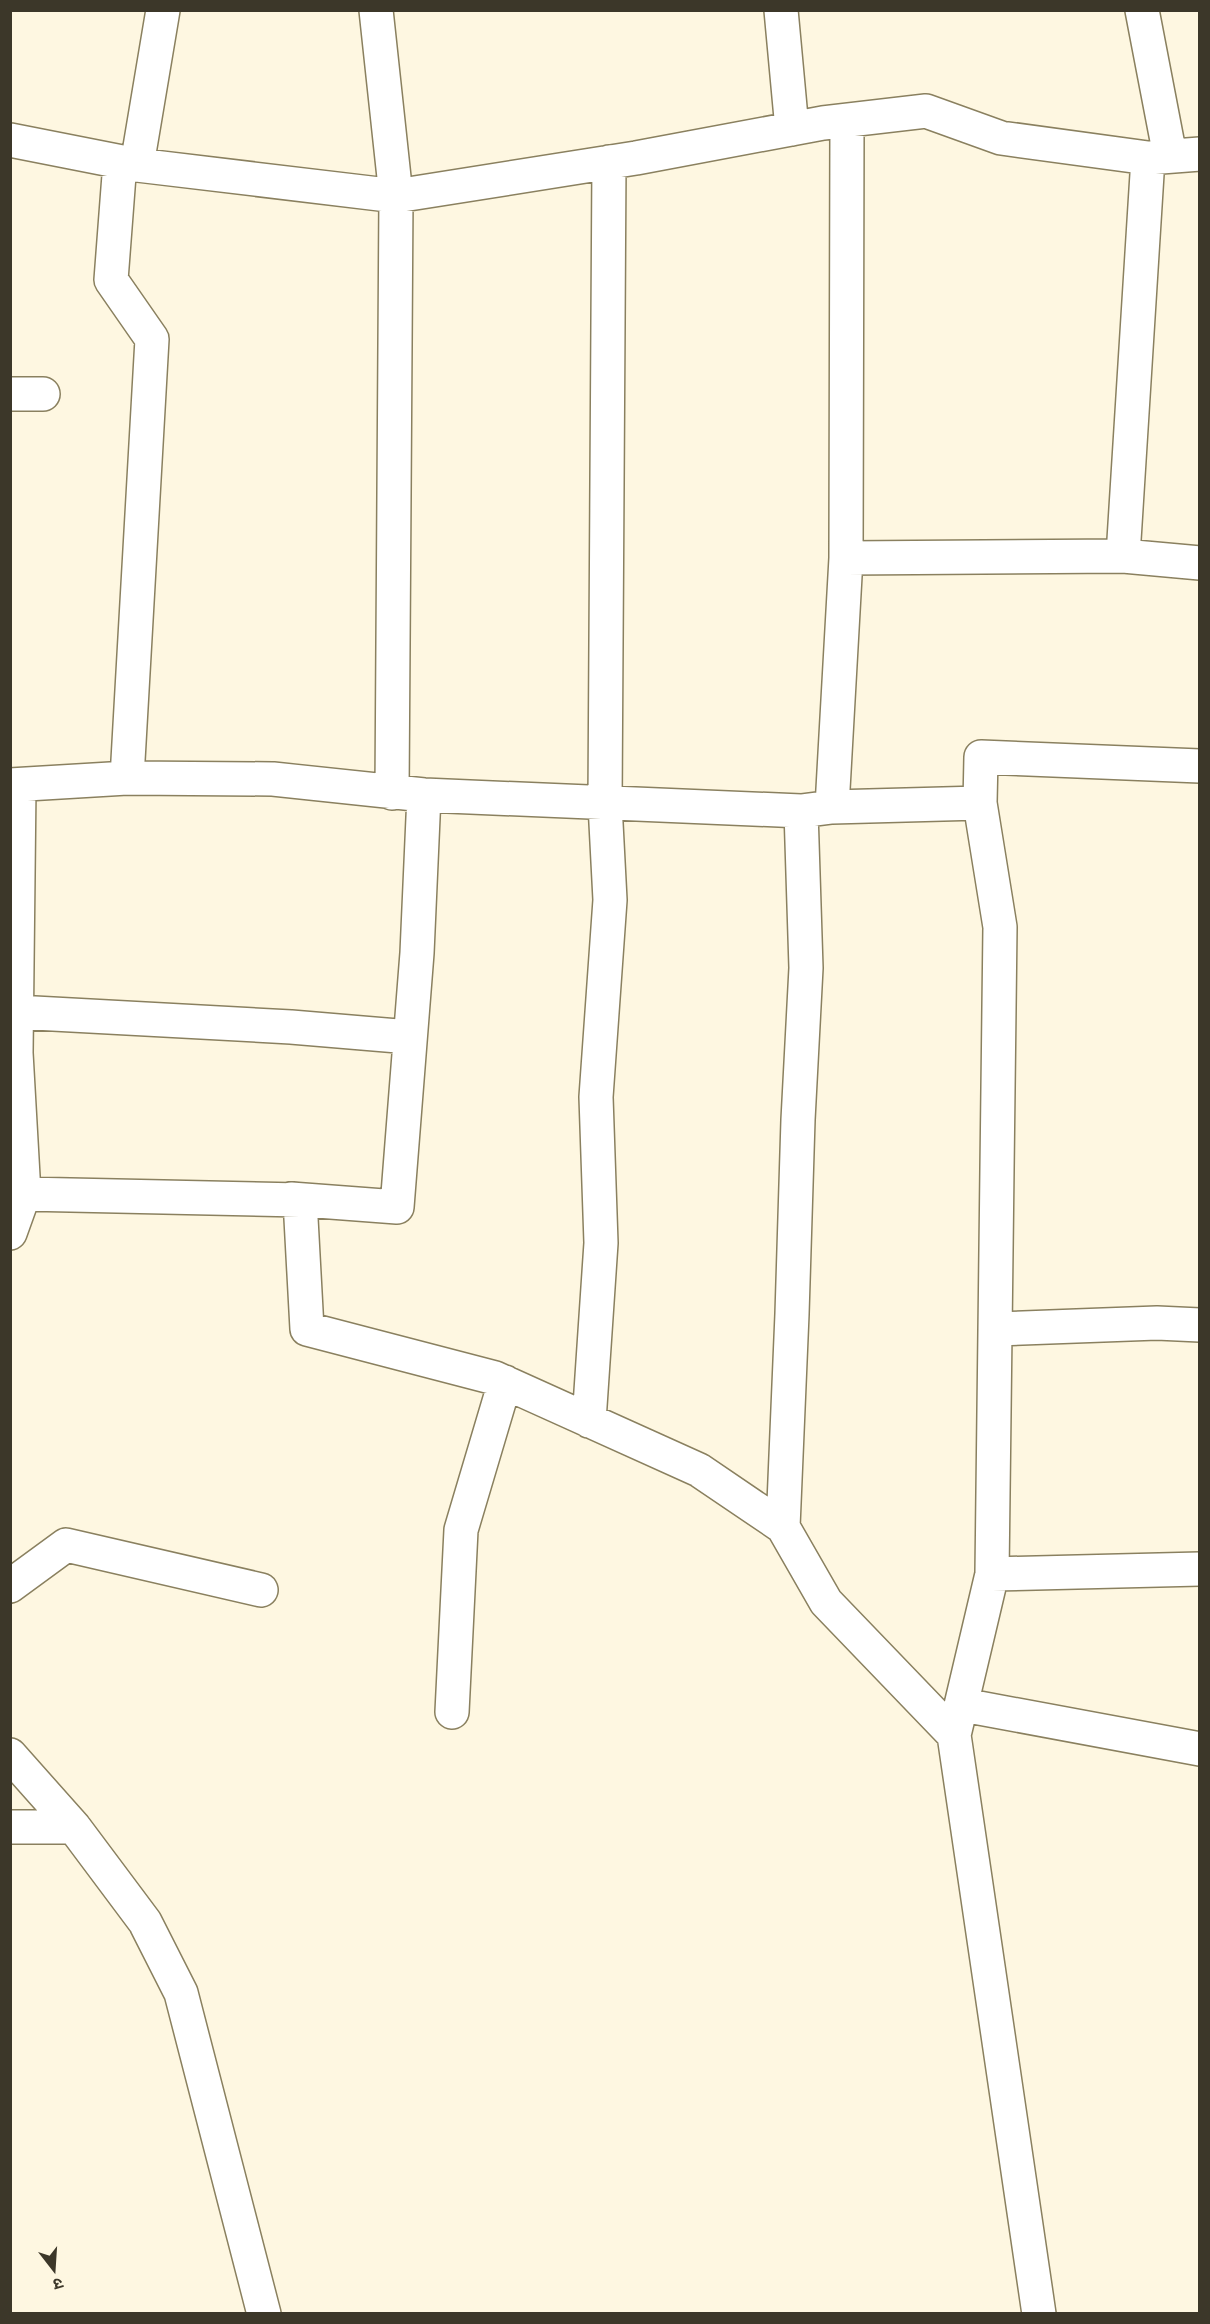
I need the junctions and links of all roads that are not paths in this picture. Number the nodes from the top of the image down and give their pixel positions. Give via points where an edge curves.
1 (163, 10) edge
2 (376, 10) edge
3 (781, 10) edge
4 (1142, 10) edge
5 (847, 121) junction
6 (792, 129) junction
7 (10, 140) edge
8 (1172, 156) edge
9 (609, 162) junction
10 (128, 164) junction
11 (396, 196) junction
12 (10, 394) edge
13 (43, 394) dead end
14 (1123, 556) junction
15 (846, 558) junction
16 (1200, 563) edge
17 (1200, 766) edge
18 (127, 778) junction
19 (15, 785) edge
20 (408, 794) junction
21 (605, 804) junction
22 (980, 804) junction
23 (816, 809) junction
24 (16, 1011) junction
25 (410, 1037) junction
26 (24, 1194) junction
27 (291, 1199) junction
28 (10, 1233) edge
29 (1200, 1325) edge
30 (996, 1329) junction
31 (505, 1382) junction
32 (589, 1420) junction
33 (783, 1527) junction
34 (1200, 1569) edge
35 (992, 1574) junction
36 (10, 1586) edge
37 (261, 1590) dead end
38 (452, 1712) dead end
39 (958, 1720) junction
40 (1200, 1749) edge
41 (10, 1755) edge
42 (10, 1827) edge
43 (74, 1827) junction
44 (264, 2313) edge
45 (1039, 2313) edge

1 - 10 street
2 - 11 street
3 - 6 street
4 - 8 street
5 - 6 street
5 - 8 street via 926,111 1001,138
5 - 15 street
6 - 9 street
7 - 10 street
8 - 14 street
9 - 11 street
9 - 21 street
10 - 11 street
10 - 18 street via 111,280 152,339
11 - 20 street
12 - 13 street
14 - 15 street
14 - 16 street
15 - 23 street
17 - 22 street via 981,757
18 - 19 street
18 - 20 street via 273,779
19 - 24 street
20 - 21 street
20 - 25 street via 417,953
21 - 23 street
21 - 32 street via 609,900 596,1097 601,1243
22 - 23 street
22 - 30 street via 1000,927
23 - 33 street via 798,1120
24 - 25 street
24 - 26 street
25 - 27 street via 397,1207
26 - 27 street
26 - 28 street
27 - 31 street via 300,1200 307,1329
29 - 30 street
30 - 35 street
31 - 32 street
31 - 38 street via 461,1530
32 - 33 street via 699,1470
33 - 39 street via 826,1602
34 - 35 street
35 - 39 street
36 - 37 street via 66,1545
39 - 40 street
39 - 45 street
41 - 43 street
42 - 43 street
43 - 44 street via 145,1922 181,1993

